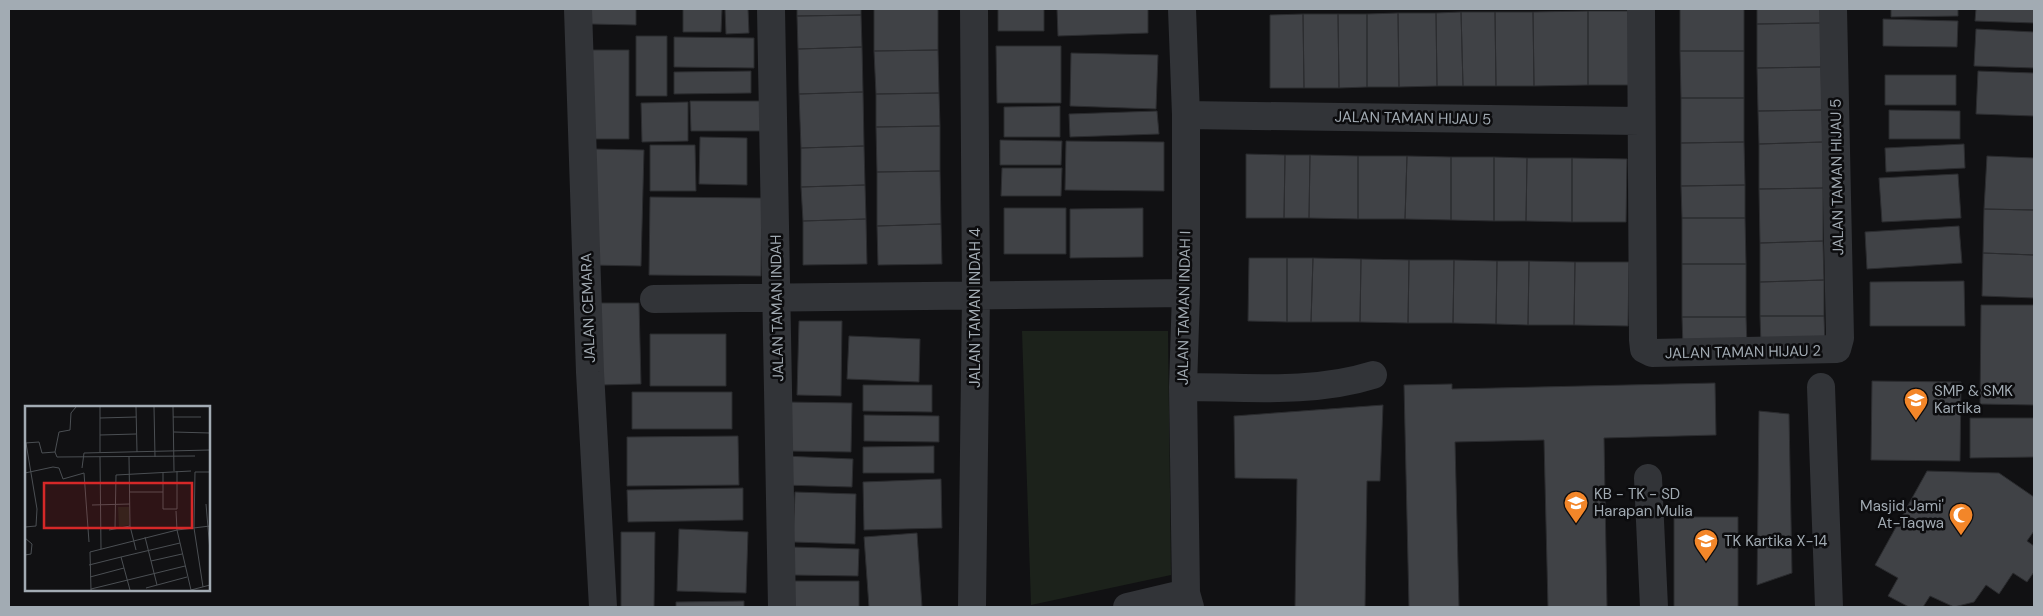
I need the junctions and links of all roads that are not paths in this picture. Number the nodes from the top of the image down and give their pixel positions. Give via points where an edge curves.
1 (578, 9) edge
2 (771, 9) edge
3 (974, 9) edge
4 (1182, 9) edge
5 (1641, 9) edge
6 (1833, 9) edge
7 (1186, 115) junction
8 (1640, 121) junction
9 (1186, 294) junction
10 (976, 295) junction
11 (776, 298) junction
12 (654, 299) dead end
13 (1839, 344) joint
14 (1373, 375) dead end
15 (1183, 387) junction
16 (1822, 387) dead end
17 (1648, 478) dead end
18 (1188, 600) edge
19 (603, 607) edge
20 (782, 607) edge
21 (972, 607) edge
22 (1127, 607) edge
23 (1654, 607) edge
24 (1829, 607) edge

1 - 19 street, JALAN CEMARA via 590,372
2 - 11 street, JALAN TAMAN INDAH
3 - 10 street, JALAN TAMAN INDAH 4
4 - 7 street, JALAN TAMAN INDAH I
5 - 8 street
6 - 13 street, JALAN TAMAN HIJAU 5
7 - 8 street, JALAN TAMAN HIJAU 5
7 - 9 street, JALAN TAMAN INDAH I
8 - 13 street, JALAN TAMAN HIJAU 2 via 1644,350 1652,354 1832,351 1837,350
9 - 10 street
9 - 15 street, JALAN TAMAN INDAH I
10 - 11 street
10 - 21 street, JALAN TAMAN INDAH 4
11 - 12 street
11 - 20 street, JALAN TAMAN INDAH
14 - 15 street via 1348,383 1313,386
15 - 18 street, JALAN TAMAN INDAH I
16 - 24 street
17 - 23 street
18 - 22 street

